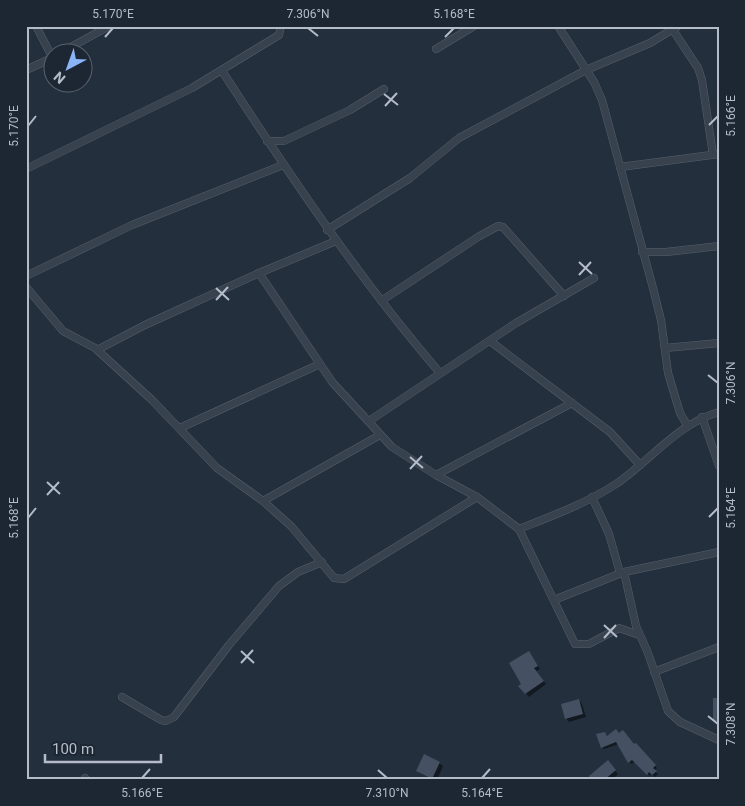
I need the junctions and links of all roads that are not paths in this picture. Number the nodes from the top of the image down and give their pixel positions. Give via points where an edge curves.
1 (36, 26) edge
2 (109, 26) edge
3 (281, 26) edge
4 (474, 26) edge
5 (558, 26) edge
6 (674, 27) edge
7 (44, 42) edge
8 (80, 42) edge
9 (436, 49) dead end
10 (42, 63) edge
11 (26, 70) edge
12 (586, 70) junction
13 (222, 71) junction
14 (384, 89) dead end
15 (267, 141) junction
16 (284, 141) junction
17 (276, 154) junction
18 (716, 154) edge
19 (283, 165) junction
20 (620, 167) junction
21 (26, 169) edge
22 (328, 230) junction
23 (336, 241) junction
24 (719, 246) edge
25 (642, 252) junction
26 (258, 273) junction
27 (26, 276) edge
28 (594, 278) dead end
29 (26, 287) edge
30 (564, 296) junction
31 (381, 301) junction
32 (490, 341) junction
33 (719, 343) edge
34 (665, 348) junction
35 (97, 350) junction
36 (320, 364) junction
37 (440, 373) junction
38 (572, 403) junction
39 (719, 412) edge
40 (702, 417) junction
41 (369, 421) junction
42 (687, 425) junction
43 (180, 428) junction
44 (380, 435) junction
45 (640, 465) junction
46 (719, 466) edge
47 (436, 475) junction
48 (477, 497) junction
49 (592, 497) junction
50 (263, 501) junction
51 (519, 529) junction
52 (719, 552) edge
53 (322, 562) junction
54 (622, 572) junction
55 (554, 600) junction
56 (639, 635) junction
57 (719, 647) edge
58 (654, 672) junction
59 (122, 697) dead end
60 (719, 740) edge

1 - 7 street
2 - 8 street
3 - 13 street via 279,35
4 - 9 street
5 - 12 street
6 - 12 street via 650,43
6 - 18 street via 702,80
10 - 11 street
12 - 20 street via 602,100
12 - 22 street via 459,138 410,178
13 - 15 street
13 - 21 street
14 - 16 street via 350,110
15 - 16 street
15 - 17 street
16 - 17 street
17 - 19 street
18 - 20 street
19 - 22 street
19 - 27 street via 132,225
20 - 25 street
22 - 23 street
23 - 26 street
23 - 31 street
24 - 25 street
25 - 34 street
26 - 35 street
26 - 36 street
28 - 30 street
29 - 35 street via 63,331
30 - 31 street via 503,227 498,226
30 - 32 street
31 - 37 street
32 - 37 street
32 - 38 street
33 - 34 street
34 - 42 street via 673,390
35 - 43 street
36 - 41 street via 333,383
36 - 43 street
37 - 41 street
38 - 45 street via 610,432
38 - 47 street
39 - 40 street
40 - 42 street
40 - 46 street
41 - 44 street
42 - 45 street
43 - 50 street via 217,468
44 - 47 street
44 - 50 street
45 - 49 street
47 - 48 street
48 - 51 street
48 - 53 street via 344,579 334,578
49 - 51 street
49 - 54 street
50 - 53 street via 298,533
51 - 55 street
52 - 54 street
53 - 59 street via 298,572 270,596 174,717 161,720
54 - 55 street
54 - 56 street
55 - 56 street via 572,641 578,646 619,628
56 - 58 street
57 - 58 street
58 - 60 street via 664,704 673,717

